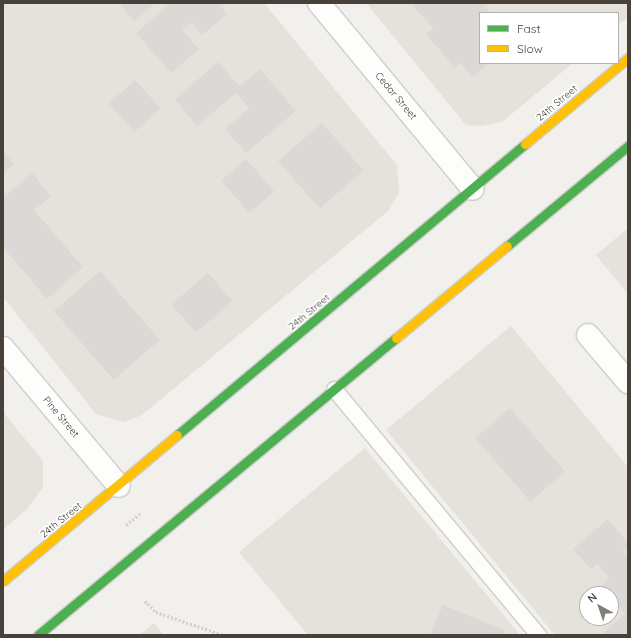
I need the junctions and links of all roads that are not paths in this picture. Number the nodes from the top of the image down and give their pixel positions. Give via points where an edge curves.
1 (319, 3) edge
2 (628, 58) edge
3 (628, 146) edge
4 (472, 190) junction
5 (588, 335) dead end
6 (3, 348) edge
7 (628, 382) edge
8 (334, 389) junction
9 (119, 486) junction
10 (3, 581) edge
11 (38, 635) edge
12 (538, 635) edge

1 - 4 street, Cedar Street
2 - 4 main road, 24th Street
3 - 8 main road
4 - 9 main road, 24th Street
5 - 7 street
6 - 9 street, Pine Street
8 - 11 main road
8 - 12 lane
9 - 10 main road, 24th Street

